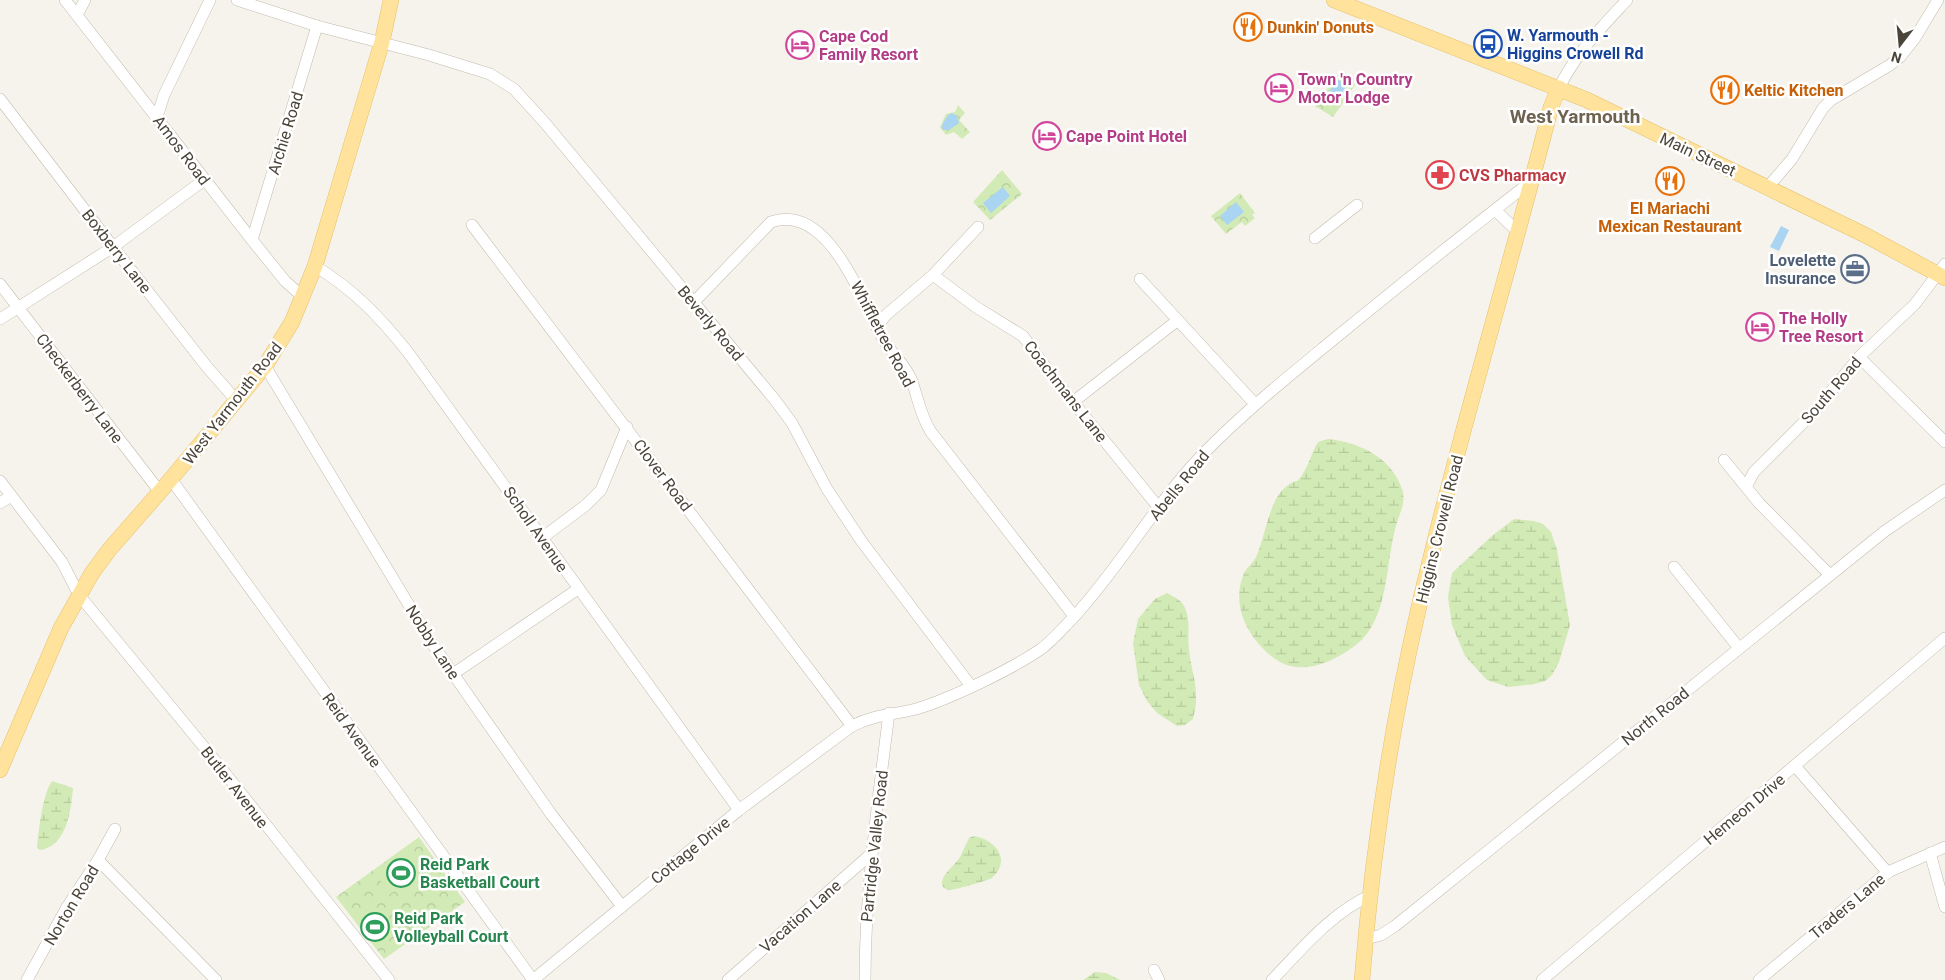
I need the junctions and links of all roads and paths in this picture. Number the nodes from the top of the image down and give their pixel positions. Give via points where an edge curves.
1 (65, 0) edge
2 (85, 0) edge
3 (210, 0) edge
4 (237, 0) edge
5 (391, 0) edge
6 (1334, 0) edge
7 (1627, 0) edge
8 (1938, 0) edge
9 (77, 15) junction
10 (317, 26) junction
11 (382, 42) junction
12 (1559, 88) junction
13 (0, 99) edge
14 (157, 117) junction
15 (204, 180) junction
16 (1533, 180) junction
17 (1767, 188) junction
18 (1357, 205) dead end
19 (1495, 210) junction
20 (472, 225) dead end
21 (978, 227) dead end
22 (1518, 232) junction
23 (1316, 238) dead end
24 (252, 240) junction
25 (113, 248) junction
26 (315, 266) junction
27 (1943, 272) edge
28 (933, 275) junction
29 (1140, 279) dead end
30 (0, 284) edge
31 (303, 296) junction
32 (694, 302) junction
33 (19, 308) junction
34 (0, 319) edge
35 (1178, 320) junction
36 (877, 326) junction
37 (1859, 357) junction
38 (265, 366) junction
39 (236, 400) junction
40 (1073, 402) junction
41 (1255, 404) junction
42 (627, 427) junction
43 (1945, 442) edge
44 (1724, 460) dead end
45 (171, 479) junction
46 (0, 481) edge
47 (1746, 487) junction
48 (1945, 490) edge
49 (160, 492) junction
50 (11, 496) junction
51 (0, 503) edge
52 (1158, 508) junction
53 (542, 538) junction
54 (1674, 567) dead end
55 (1830, 575) junction
56 (578, 589) junction
57 (79, 595) junction
58 (1074, 616) junction
59 (1945, 638) edge
60 (1738, 648) junction
61 (453, 674) junction
62 (971, 686) junction
63 (890, 712) junction
64 (852, 726) junction
65 (2, 764) edge
66 (1795, 766) junction
67 (739, 810) junction
68 (115, 829) dead end
69 (1945, 847) edge
70 (872, 853) junction
71 (1930, 853) junction
72 (98, 860) junction
73 (1888, 873) junction
74 (1371, 894) junction
75 (621, 905) junction
76 (1945, 908) edge
77 (1366, 939) junction
78 (27, 980) edge
79 (216, 980) edge
80 (389, 980) edge
81 (533, 980) edge
82 (728, 980) edge
83 (865, 980) edge
84 (1272, 980) edge
85 (1362, 980) edge
86 (1542, 980) edge
87 (1758, 980) edge

1 - 9 street, Amos Road
2 - 9 street
3 - 14 street via 164,95
4 - 10 street, Beverly Road
5 - 11 main road, West Yarmouth Road
6 - 12 main road, Main Street
7 - 12 street via 1584,46
8 - 17 street via 1900,57 1823,108 1792,159
9 - 14 street, Amos Road
10 - 11 street, Beverly Road
10 - 24 street, Archie Road
11 - 26 main road, West Yarmouth Road
11 - 32 street, Beverly Road via 480,71 514,89
12 - 16 main road, Higgins Crowell Road
12 - 17 main road, Main Street
13 - 25 street, Boxberry Lane
14 - 15 street, Amos Road
15 - 24 street, Amos Road
15 - 25 street
16 - 19 street, Abells Road
16 - 22 main road, Higgins Crowell Road
17 - 27 main road, Main Street
18 - 23 street
19 - 22 street
19 - 41 street, Abells Road
20 - 42 street, Clover Road
21 - 28 street
22 - 74 main road, Higgins Crowell Road via 1418,610 1392,748
24 - 31 street, Amos Road via 285,281
25 - 33 street
25 - 39 street, Boxberry Lane
26 - 31 main road, West Yarmouth Road
26 - 53 street, Scholl Avenue via 344,284 381,319
27 - 37 street, South Road via 1915,304
28 - 36 street
28 - 40 street, Coachmans Lane via 1023,336
29 - 35 street
30 - 33 street, Checkerberry Lane
31 - 38 main road, West Yarmouth Road via 292,322
32 - 36 street, Whiffletree Road via 772,222 788,218 810,227 843,260
32 - 62 street, Beverly Road via 786,415 827,489 862,542
33 - 34 street
33 - 49 street, Checkerberry Lane
35 - 40 street
35 - 41 street
36 - 58 street, Whiffletree Road via 887,345 902,361 931,432
37 - 43 street
37 - 47 street, South Road via 1816,410 1754,472
38 - 39 main road, West Yarmouth Road
38 - 61 street, Nobby Lane via 432,645
39 - 45 main road, West Yarmouth Road
40 - 52 street, Coachmans Lane
41 - 52 street, Abells Road via 1191,467
42 - 53 street via 601,490
42 - 64 street, Clover Road
44 - 47 street
45 - 49 main road, West Yarmouth Road
45 - 81 street, Reid Avenue
46 - 50 street, Butler Avenue
47 - 55 street
48 - 55 street, North Road
49 - 57 main road, West Yarmouth Road via 109,550
50 - 51 street
50 - 57 street, Butler Avenue via 62,562
52 - 58 street, Abells Road via 1120,562
53 - 56 street, Scholl Avenue
54 - 60 street
55 - 60 street, North Road
56 - 61 street
56 - 67 street, Scholl Avenue
57 - 65 main road, West Yarmouth Road via 61,628
57 - 80 street, Butler Avenue
58 - 62 street, Abells Road via 1040,649
59 - 66 street, Hemeon Drive
60 - 77 street, North Road via 1395,926
61 - 75 street, Nobby Lane via 551,814
62 - 63 street, Abells Road via 916,709
63 - 64 street, Abells Road
63 - 70 street, Partridge Valley Road
64 - 67 street, Cottage Drive
66 - 73 street
66 - 86 street, Hemeon Drive
67 - 75 street, Cottage Drive
68 - 72 street, Norton Road
69 - 71 street, Traders Lane
70 - 82 street, Vacation Lane
70 - 83 street, Partridge Valley Road
71 - 73 street, Traders Lane
71 - 76 street
72 - 78 street, Norton Road via 67,907
72 - 79 street
73 - 87 street, Traders Lane
74 - 77 main road, Higgins Crowell Road
74 - 84 street via 1354,902 1328,923
75 - 81 street, Cottage Drive
77 - 85 main road, Higgins Crowell Road

